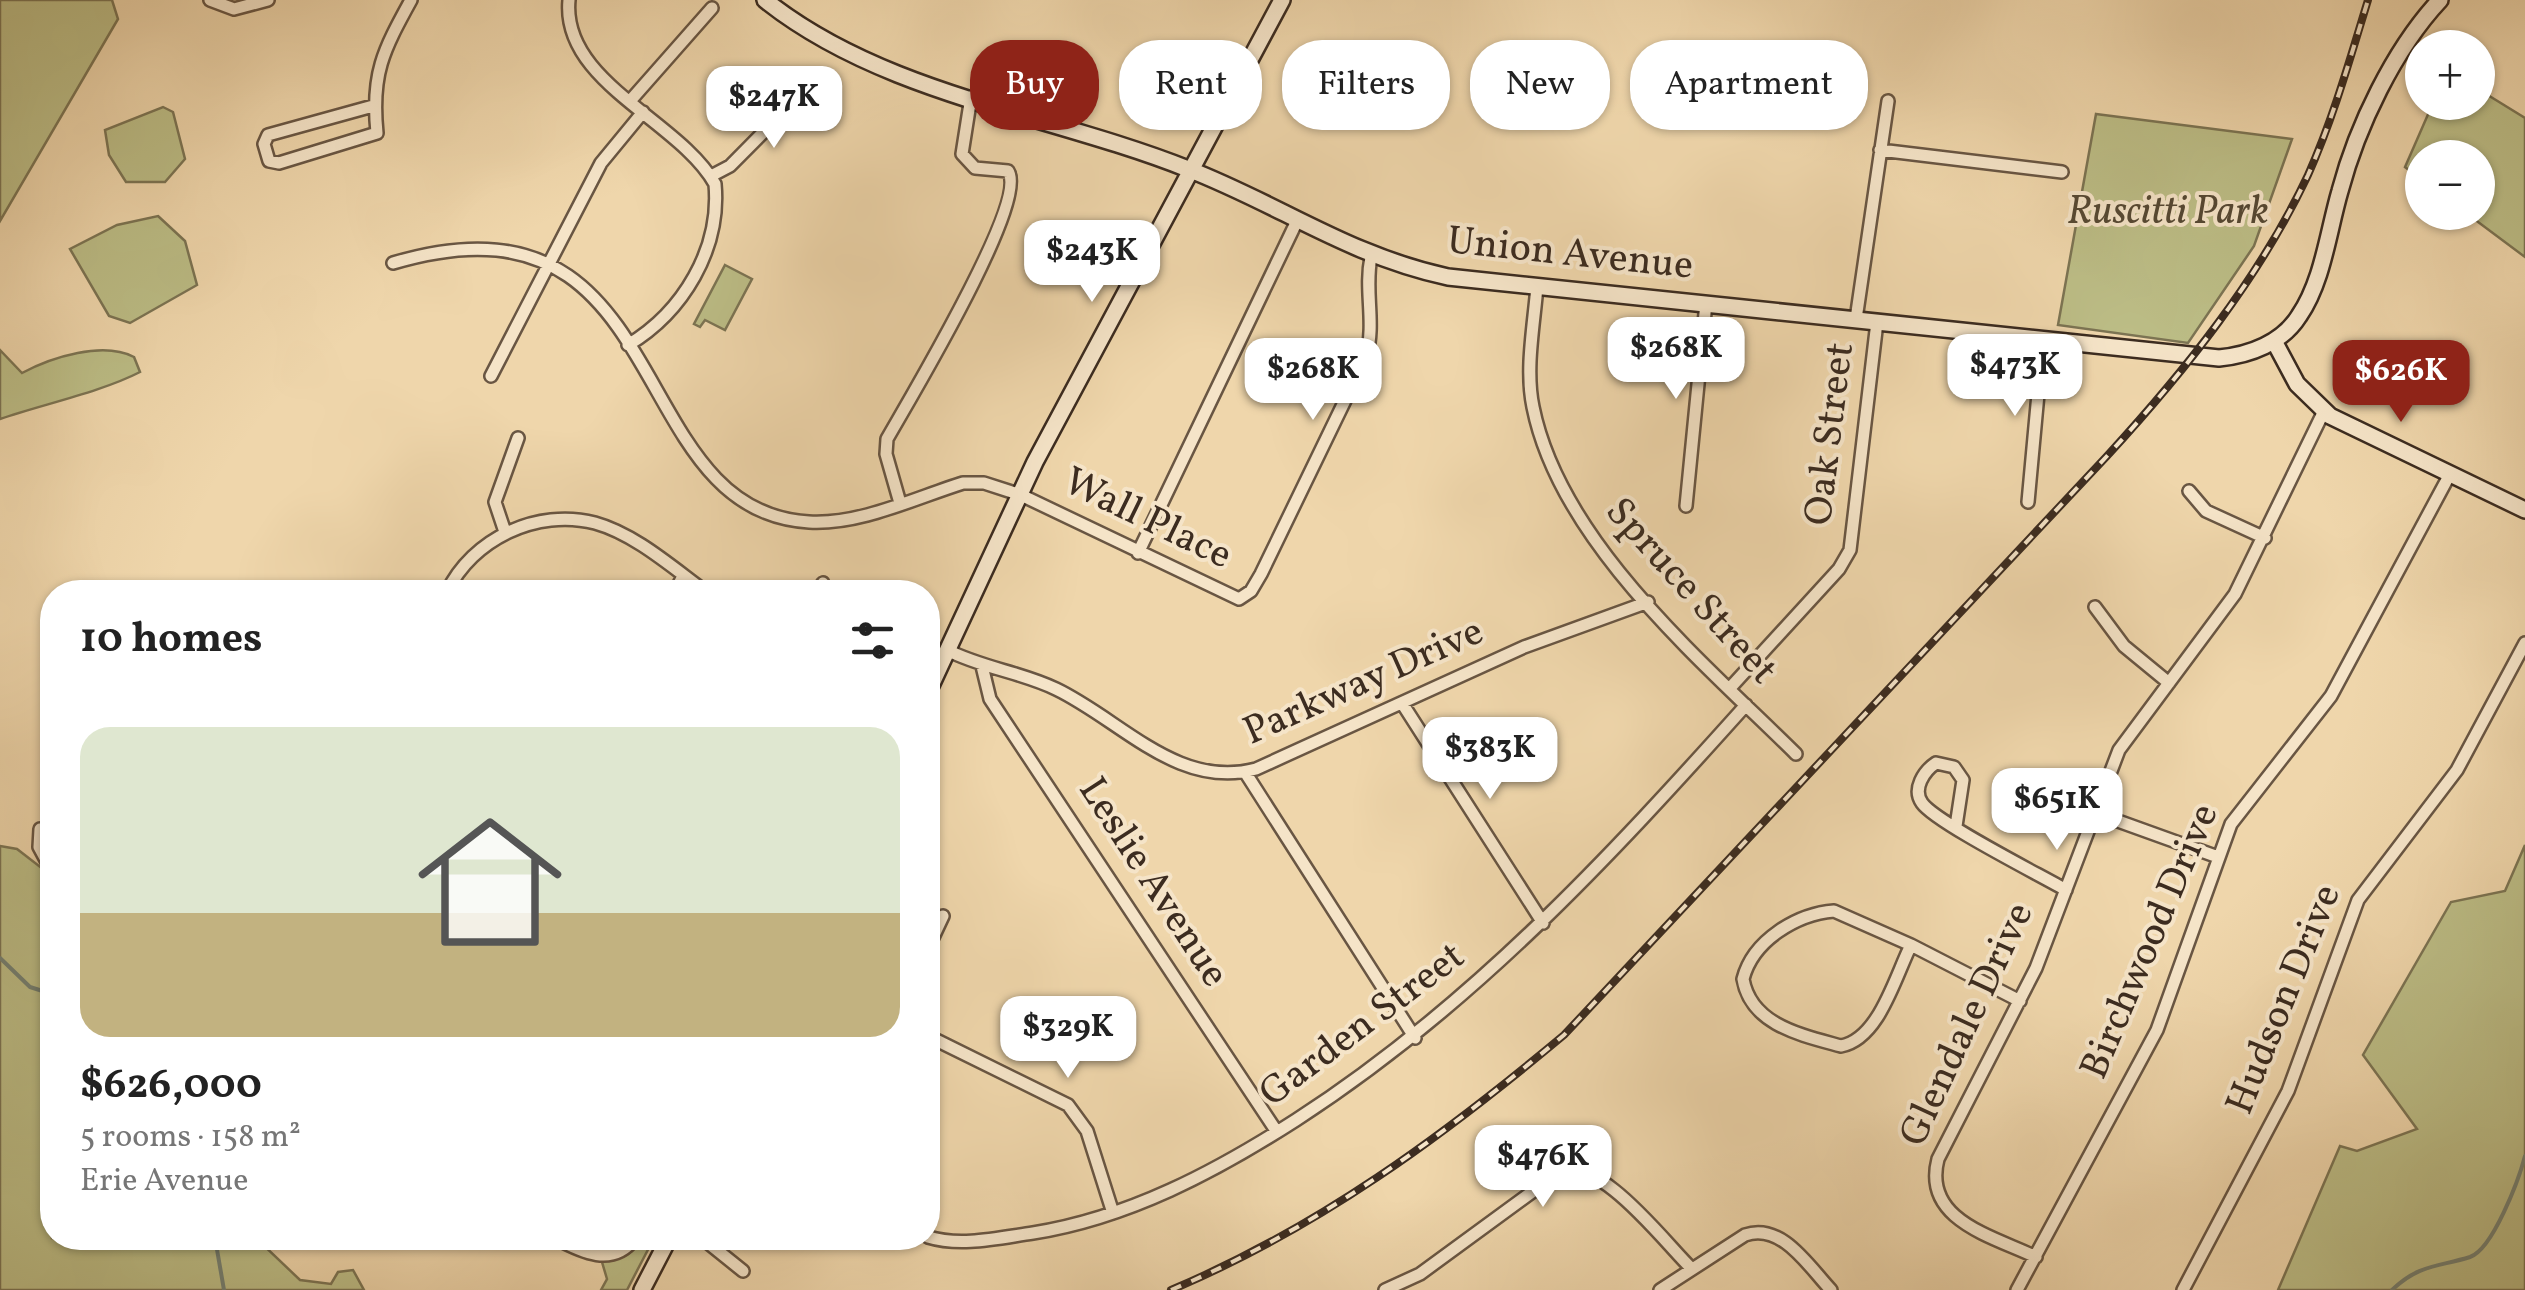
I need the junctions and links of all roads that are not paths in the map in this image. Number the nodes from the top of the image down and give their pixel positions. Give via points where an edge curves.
1 (210, 0) edge
2 (268, 0) edge
3 (412, 0) edge
4 (568, 0) edge
5 (765, 0) edge
6 (1282, 0) edge
7 (2440, 0) edge
8 (712, 8) dead end
9 (808, 87) dead end
10 (970, 97) joint
11 (630, 101) junction
12 (1888, 101) dead end
13 (373, 106) junction
14 (644, 112) junction
15 (1071, 130) edge
16 (1880, 150) junction
17 (1190, 169) junction
18 (2062, 172) dead end
19 (711, 176) junction
20 (1296, 223) junction
21 (1371, 257) junction
22 (393, 263) dead end
23 (549, 264) junction
24 (1537, 286) junction
25 (1706, 303) junction
26 (1856, 319) junction
27 (1877, 322) junction
28 (2043, 340) junction
29 (2274, 341) junction
30 (628, 345) junction
31 (491, 376) dead end
32 (2324, 411) junction
33 (518, 438) dead end
34 (2450, 474) junction
35 (2189, 491) dead end
36 (1021, 495) junction
37 (2028, 502) dead end
38 (900, 503) junction
39 (1686, 506) dead end
40 (2525, 510) edge
41 (505, 532) junction
42 (2265, 538) junction
43 (1138, 553) junction
44 (683, 576) junction
45 (454, 580) edge
46 (681, 580) edge
47 (689, 580) edge
48 (1648, 602) junction
49 (2096, 607) dead end
50 (2525, 643) edge
51 (947, 650) junction
52 (940, 665) edge
53 (982, 666) junction
54 (2169, 682) junction
55 (1730, 688) junction
56 (1402, 702) junction
57 (1746, 704) junction
58 (1796, 754) dead end
59 (1245, 772) junction
60 (2093, 812) junction
61 (1956, 826) junction
62 (40, 829) dead end
63 (40, 849) edge
64 (2218, 857) junction
65 (2066, 890) junction
66 (943, 916) dead end
67 (940, 922) edge
68 (1543, 923) junction
69 (1912, 945) junction
70 (2020, 1001) junction
71 (1415, 1038) junction
72 (940, 1042) edge
73 (1277, 1132) junction
74 (1113, 1213) junction
75 (940, 1240) edge
76 (579, 1250) edge
77 (624, 1250) edge
78 (662, 1250) edge
79 (717, 1250) edge
80 (2036, 1257) junction
81 (1692, 1270) junction
82 (743, 1271) dead end
83 (642, 1290) edge
84 (1385, 1290) edge
85 (1660, 1290) edge
86 (1831, 1290) edge
87 (2017, 1290) edge
88 (2183, 1290) edge

1 - 2 street via 234,9
3 - 13 street via 378,65
4 - 11 street via 581,55
5 - 10 street, Union Avenue via 868,60
6 - 17 street
7 - 29 street via 2412,36 2356,145 2310,298
8 - 11 street
9 - 19 street via 730,166
10 - 38 street via 962,154 975,168 1008,171 1013,187 988,255 887,440
11 - 14 street
12 - 16 street
13 - 13 street via 373,136 279,164 267,157 268,135
14 - 19 street
14 - 23 street via 601,163
15 - 17 street, Union Avenue
16 - 18 street
16 - 26 street
17 - 20 street, Union Avenue
17 - 36 street
19 - 30 street via 718,213 713,238 671,312
20 - 21 street, Union Avenue
20 - 43 street
21 - 24 street, Union Avenue via 1448,277
21 - 43 street, Wall Place via 1366,358 1246,596 1228,596
22 - 23 street via 465,246
23 - 30 street, Wall Place via 589,290
23 - 31 street
24 - 25 street, Union Avenue
24 - 48 street, Spruce Street via 1530,388 1542,443 1588,533
25 - 26 street, Union Avenue
25 - 39 street
26 - 27 street, Union Avenue
27 - 28 street, Union Avenue
27 - 55 street, Oak Street via 1850,550
28 - 29 street, Union Avenue via 2220,358
28 - 37 street
29 - 32 street via 2297,384
30 - 38 street, Wall Place via 704,463 756,508 808,522 845,520
32 - 34 street
32 - 42 street, Glendale Drive
33 - 41 street via 495,502
34 - 40 street
34 - 64 street, Birchwood Drive via 2331,696 2238,812
35 - 42 street via 2206,511
36 - 38 street, Wall Place via 973,482
36 - 43 street, Wall Place
36 - 51 street
41 - 44 street via 537,523 595,523
41 - 45 street via 467,560
42 - 54 street, Glendale Drive via 2224,610
44 - 46 street
44 - 47 street
48 - 55 street, Spruce Street
48 - 56 street, Parkway Drive via 1524,647
49 - 54 street via 2124,646
50 - 88 street, Hudson Drive via 2457,770 2358,900 2288,1091
51 - 52 street
51 - 53 street, Parkway Drive
53 - 59 street, Parkway Drive via 1061,691 1182,766 1201,773
53 - 73 street, Leslie Avenue via 990,699
54 - 60 street, Glendale Drive via 2119,750
55 - 57 street, Spruce Street
56 - 59 street, Parkway Drive
56 - 68 street
57 - 58 street, Spruce Street
57 - 68 street, Garden Street
59 - 71 street
60 - 64 street
60 - 65 street, Glendale Drive
61 - 61 street via 1919,800 1920,783 1936,763 1954,767 1963,780
61 - 65 street
62 - 63 street
64 - 80 street, Birchwood Drive via 2157,1030
65 - 70 street, Glendale Drive
66 - 67 street
68 - 71 street, Garden Street
69 - 69 street via 1855,916 1814,912 1762,946 1746,968 1746,996 1782,1026 1841,1046 1854,1044 1868,1033
69 - 70 street
70 - 80 street, Glendale Drive via 1933,1177 1953,1215
71 - 73 street, Garden Street
72 - 74 street via 1068,1105 1087,1130
73 - 74 street, Garden Street
74 - 75 street, Garden Street via 1007,1237
76 - 77 street via 609,1256
78 - 83 street
79 - 82 street
80 - 87 street, Birchwood Drive
81 - 84 street via 1592,1171 1575,1168 1558,1173 1420,1274
81 - 85 street
81 - 86 street via 1761,1231 1782,1239

